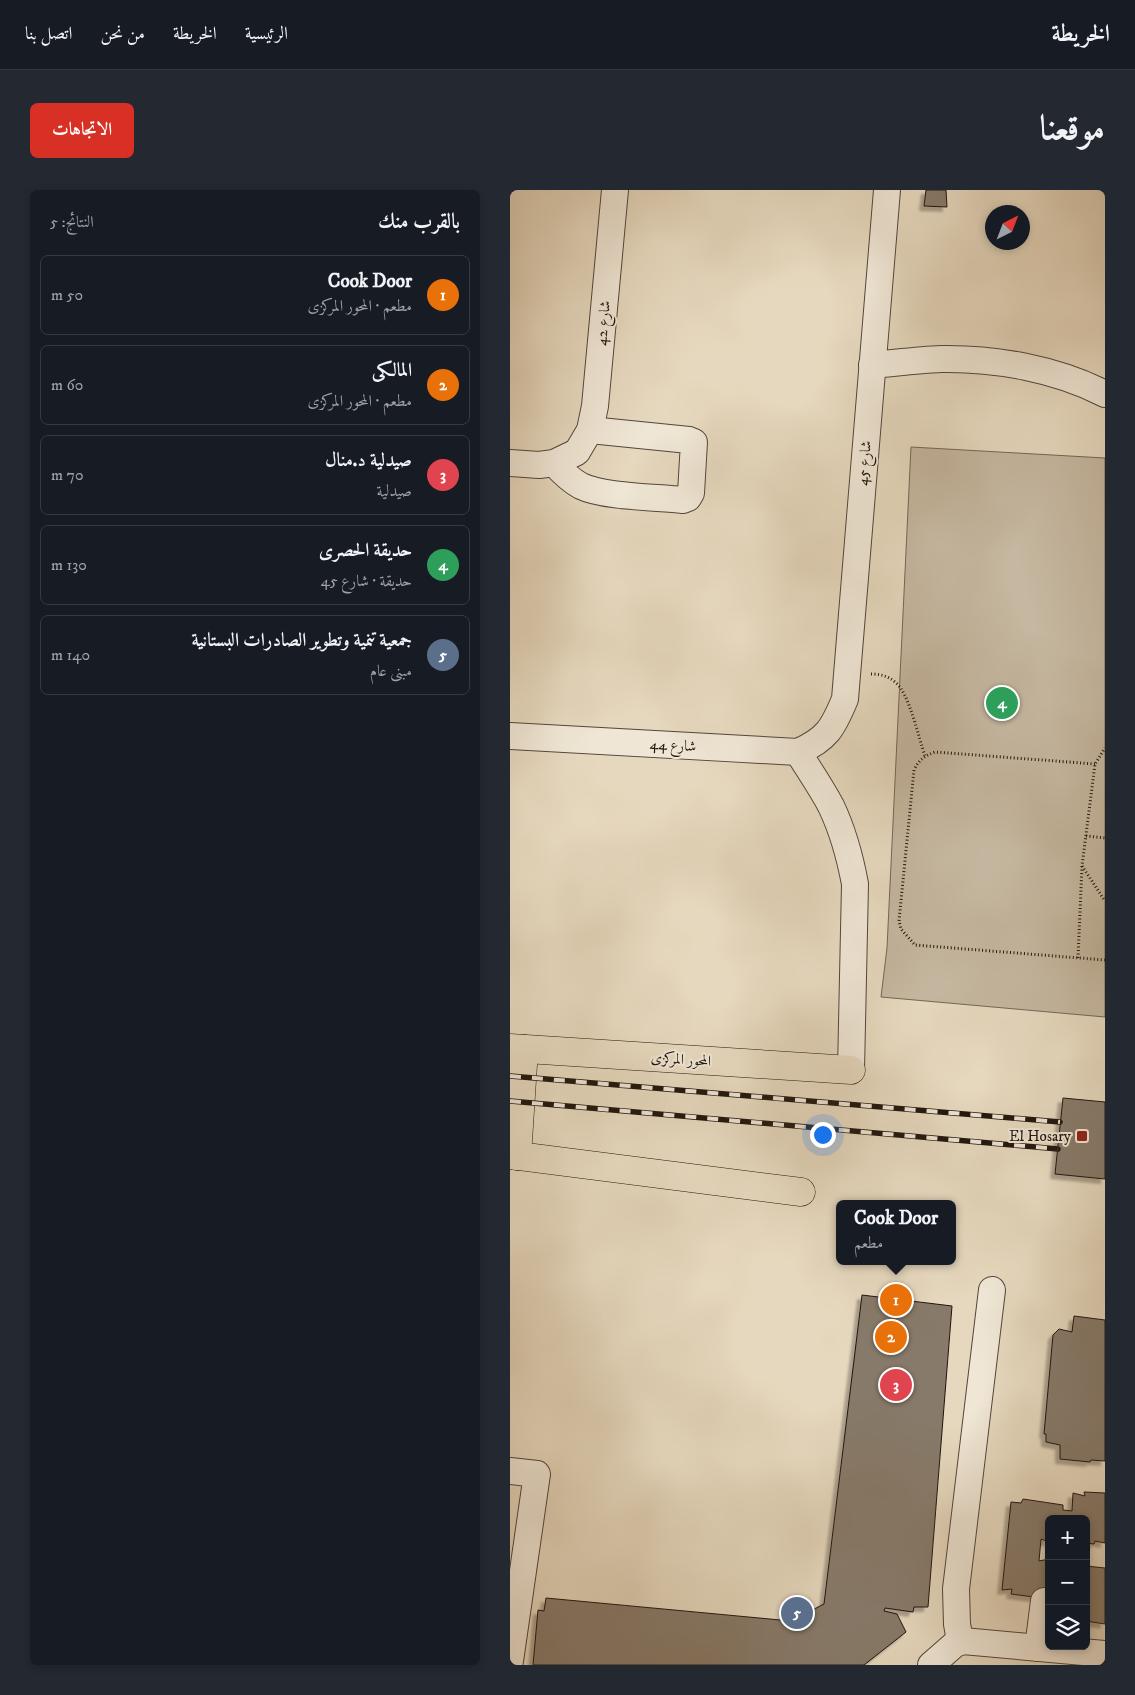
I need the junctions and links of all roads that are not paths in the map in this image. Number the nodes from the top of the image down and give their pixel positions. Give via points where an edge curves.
1 (615, 190) edge
2 (887, 190) edge
3 (872, 364) junction
4 (1105, 394) edge
5 (583, 441) junction
6 (510, 463) edge
7 (554, 463) junction
8 (510, 736) edge
9 (798, 752) junction
10 (517, 1048) edge
11 (851, 1070) joint
12 (514, 1156) edge
13 (800, 1192) dead end
14 (992, 1290) dead end
15 (510, 1471) edge
16 (1044, 1601) dead end
17 (960, 1641) junction
18 (1038, 1648) junction
19 (1105, 1654) edge
20 (510, 1662) edge
21 (931, 1665) edge

1 - 5 street, شارع 42 via 595,406
2 - 3 street, شارع 45
3 - 4 street via 942,359 1016,364 1075,381
3 - 9 street, شارع 45 via 845,699 828,731 815,744
5 - 7 street
5 - 7 street via 694,442 691,493 683,500 599,492 566,476
6 - 7 street
8 - 9 street, شارع 44
9 - 11 street via 830,804 850,857 855,884
10 - 11 main road, المحور المركزى
10 - 12 main road
12 - 13 main road
14 - 17 street via 956,1590
15 - 20 street via 537,1474
16 - 18 street
17 - 18 street
17 - 21 street
18 - 19 street

